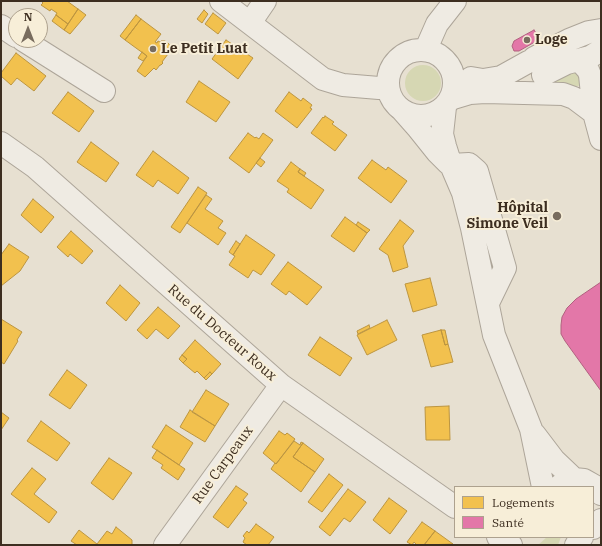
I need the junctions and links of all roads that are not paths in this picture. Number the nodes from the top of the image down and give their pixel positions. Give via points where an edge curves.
1 (221, 1) edge
2 (265, 1) edge
3 (455, 1) edge
4 (250, 23) junction
5 (601, 30) edge
6 (36, 48) edge
7 (426, 49) junction
8 (601, 50) edge
9 (579, 60) junction
10 (536, 69) junction
11 (454, 72) junction
12 (601, 79) edge
13 (388, 88) junction
14 (104, 91) dead end
15 (512, 92) junction
16 (448, 103) junction
17 (402, 110) junction
18 (594, 113) junction
19 (601, 139) edge
20 (1, 143) edge
21 (451, 165) junction
22 (281, 385) junction
23 (531, 429) junction
24 (566, 483) edge
25 (543, 486) edge
26 (601, 494) edge
27 (454, 506) edge
28 (500, 538) edge
29 (522, 538) edge
30 (165, 545) edge
31 (512, 545) edge

1 - 4 street
2 - 4 street
3 - 7 street via 437,24
4 - 13 street via 323,79 343,85
5 - 10 street via 569,40
6 - 14 street
7 - 11 street via 444,58
7 - 13 street via 416,49 398,59 391,67
8 - 9 street
9 - 10 street
9 - 18 street via 590,75
10 - 11 street via 483,80
10 - 15 street
11 - 16 street via 455,84
12 - 18 street
13 - 17 street via 395,104
15 - 16 street via 470,93
15 - 18 street via 563,94 574,98
16 - 17 street via 433,114 425,116 409,114
16 - 21 street via 442,134
17 - 21 street
18 - 19 street
20 - 22 street, Rue du Docteur Roux via 41,172
21 - 23 street via 463,193 494,335
22 - 27 street, Rue du Docteur Roux
22 - 30 street, Rue Carpeaux
23 - 24 street via 554,460
23 - 25 street
24 - 26 street via 584,480 598,488
28 - 31 street
29 - 31 street

